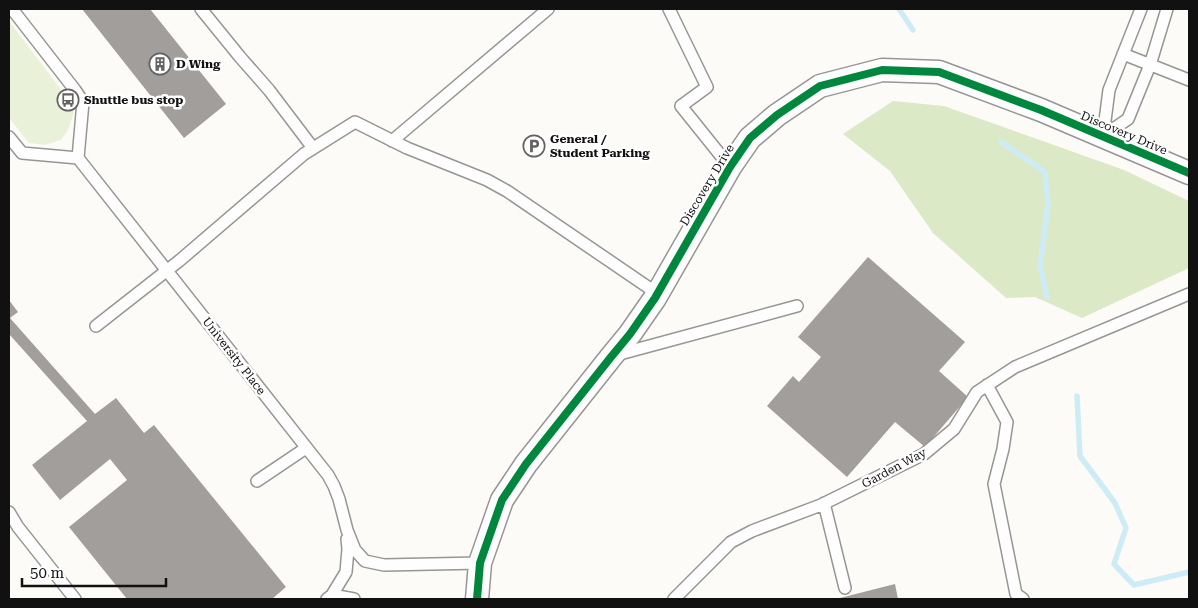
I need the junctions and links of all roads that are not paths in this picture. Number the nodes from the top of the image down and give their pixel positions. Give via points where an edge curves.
1 (12, 9) edge
2 (201, 9) edge
3 (548, 9) edge
4 (668, 9) edge
5 (1141, 9) edge
6 (1167, 9) edge
7 (1123, 54) junction
8 (1150, 65) junction
9 (1189, 80) edge
10 (1103, 136) junction
11 (9, 137) edge
12 (392, 141) junction
13 (313, 148) junction
14 (78, 158) junction
15 (730, 167) junction
16 (1189, 172) edge
17 (167, 271) junction
18 (658, 294) junction
19 (1189, 294) edge
20 (798, 306) dead end
21 (96, 326) dead end
22 (611, 357) junction
23 (987, 385) junction
24 (306, 448) junction
25 (257, 481) dead end
26 (824, 503) junction
27 (9, 512) edge
28 (346, 530) junction
29 (371, 562) junction
30 (480, 563) junction
31 (346, 572) junction
32 (844, 588) dead end
33 (330, 597) edge
34 (75, 599) edge
35 (354, 599) edge
36 (477, 599) edge
37 (674, 599) edge
38 (1023, 599) edge

1 - 14 lane via 83,102
2 - 13 lane
3 - 12 lane
4 - 15 lane via 707,87 680,106
5 - 7 lane
6 - 8 lane
7 - 8 lane
7 - 10 lane via 1109,90
8 - 9 lane
8 - 10 lane via 1128,119
10 - 15 street, Discovery Drive via 939,72 882,70 820,86 750,138
10 - 16 street, Discovery Drive
11 - 14 lane via 22,153
12 - 13 lane via 355,122
12 - 18 lane via 487,180
13 - 17 lane
14 - 17 lane, University Place
15 - 18 street, Discovery Drive
17 - 21 lane
17 - 24 lane, University Place
18 - 22 street, Discovery Drive
19 - 23 lane, Garden Way via 1015,367
20 - 22 lane
22 - 30 street, Discovery Drive via 526,464 502,500
23 - 26 lane, Garden Way via 977,392 954,429 924,454
23 - 38 lane via 1007,422 994,484 1016,594
24 - 25 lane
24 - 28 lane, University Place via 334,486
26 - 32 lane
26 - 37 lane, Garden Way via 731,542
27 - 34 lane
28 - 29 lane, University Place via 355,550 365,561
28 - 31 lane
29 - 30 lane via 384,565
29 - 31 lane
30 - 36 street, Discovery Drive
31 - 33 lane
33 - 35 lane

